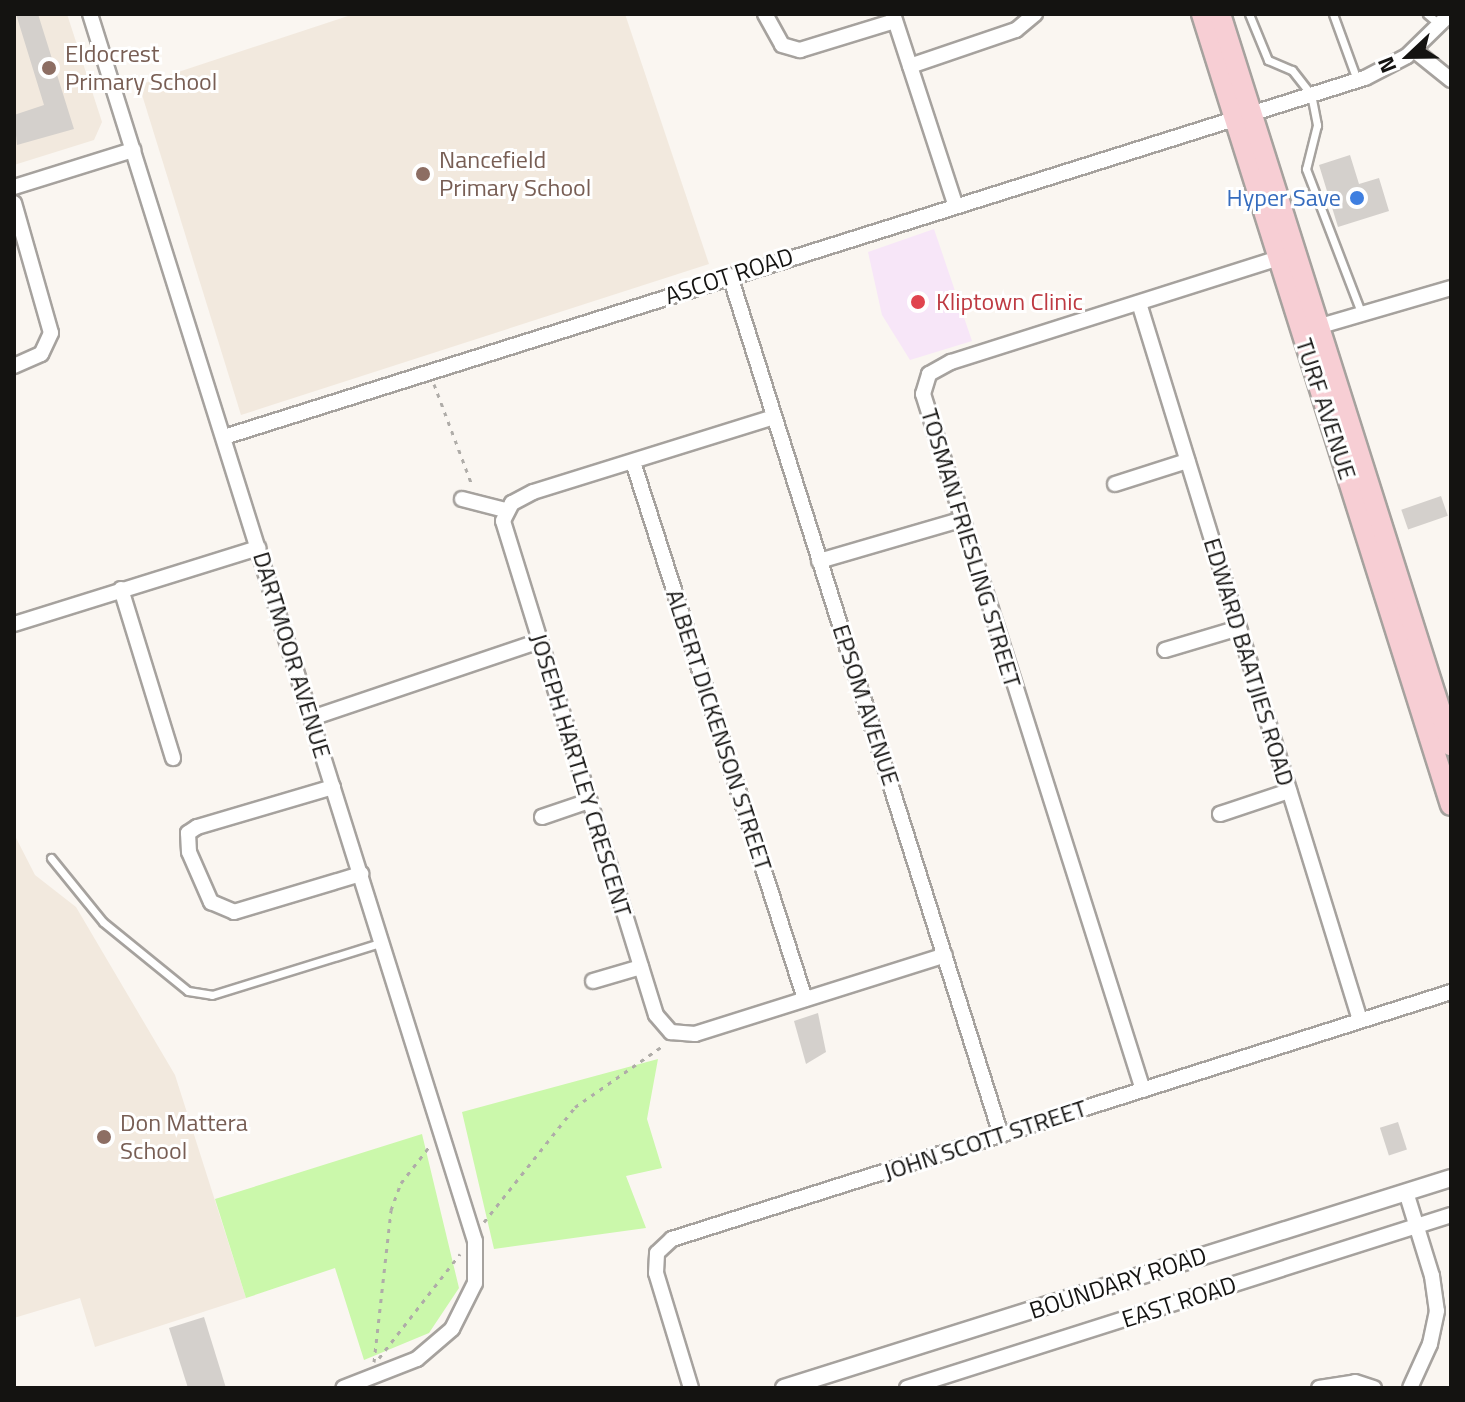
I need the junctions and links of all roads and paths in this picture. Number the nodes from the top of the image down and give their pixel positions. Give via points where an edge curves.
1 (90, 14) edge
2 (765, 14) edge
3 (1035, 14) edge
4 (1202, 14) edge
5 (1220, 14) edge
6 (1249, 14) edge
7 (1333, 14) edge
8 (1427, 14) edge
9 (894, 17) edge
10 (1446, 20) edge
11 (1415, 51) junction
12 (910, 66) junction
13 (1357, 80) junction
14 (1451, 80) edge
15 (1311, 94) junction
16 (1243, 116) junction
17 (133, 150) junction
18 (14, 187) edge
19 (14, 203) edge
20 (955, 204) junction
21 (1287, 255) junction
22 (730, 276) junction
23 (1451, 288) edge
24 (1139, 303) junction
25 (1361, 312) junction
26 (1310, 329) junction
27 (14, 366) edge
28 (430, 372) dead end
29 (774, 417) junction
30 (224, 437) junction
31 (1187, 461) junction
32 (633, 462) junction
33 (1115, 484) dead end
34 (462, 499) dead end
35 (478, 504) junction
36 (505, 510) junction
37 (960, 520) junction
38 (258, 548) junction
39 (819, 561) junction
40 (121, 589) junction
41 (14, 624) edge
42 (1239, 628) junction
43 (539, 641) junction
44 (1165, 650) dead end
45 (312, 718) junction
46 (1451, 745) edge
47 (173, 758) dead end
48 (333, 787) junction
49 (1289, 791) junction
50 (589, 801) junction
51 (1451, 805) edge
52 (1220, 814) dead end
53 (542, 817) dead end
54 (51, 858) dead end
55 (361, 874) junction
56 (383, 943) junction
57 (945, 955) junction
58 (641, 967) junction
59 (593, 981) dead end
60 (1451, 992) edge
61 (805, 999) junction
62 (1360, 1020) junction
63 (671, 1032) junction
64 (1143, 1090) junction
65 (443, 1133) junction
66 (1001, 1135) junction
67 (1451, 1178) edge
68 (1406, 1192) junction
69 (1451, 1215) edge
70 (1417, 1227) junction
71 (474, 1237) junction
72 (343, 1388) edge
73 (691, 1388) edge
74 (784, 1388) edge
75 (907, 1388) edge
76 (1319, 1388) edge
77 (1374, 1388) edge
78 (1410, 1388) edge

1 - 17 street, DARTMOOR AVENUE
2 - 9 street via 774,37 800,50
3 - 12 street via 1016,30
4 - 16 main road, TURF AVENUE
5 - 16 main road, TURF AVENUE
6 - 15 lane via 1268,60 1292,70
7 - 13 lane
8 - 10 lane
9 - 12 street
10 - 11 street, ASCOT ROAD
11 - 13 street, ASCOT ROAD
11 - 14 street
12 - 20 street
13 - 15 street, ASCOT ROAD
15 - 16 street, ASCOT ROAD
15 - 25 lane via 1317,125 1306,169
16 - 20 street, ASCOT ROAD
16 - 21 main road, TURF AVENUE
17 - 18 street
17 - 30 street, DARTMOOR AVENUE
19 - 27 street via 51,333 41,354
20 - 22 street, ASCOT ROAD
21 - 24 street, TOSMAN FRIESLING STREET
21 - 26 main road, TURF AVENUE
22 - 29 street, EPSOM AVENUE
22 - 30 street, ASCOT ROAD
23 - 25 street
24 - 31 street, EDWARD BAATJIES ROAD
24 - 37 street, TOSMAN FRIESLING STREET via 951,362 929,374 925,406
25 - 26 street
26 - 46 main road, TURF AVENUE
26 - 51 main road, TURF AVENUE
28 - 35 path
29 - 32 street
29 - 39 street, EPSOM AVENUE
30 - 38 street, DARTMOOR AVENUE
31 - 33 street
31 - 42 street, EDWARD BAATJIES ROAD
32 - 36 street via 533,492
32 - 61 street, ALBERT DICKENSON STREET
34 - 35 street
35 - 36 street
36 - 43 street, JOSEPH HARTLEY CRESCENT via 505,533
37 - 39 street
37 - 64 street, TOSMAN FRIESLING STREET
38 - 40 street
38 - 45 street, DARTMOOR AVENUE
39 - 57 street, EPSOM AVENUE
40 - 41 street
40 - 47 street
42 - 44 street
42 - 49 street, EDWARD BAATJIES ROAD
43 - 45 street
43 - 50 street, JOSEPH HARTLEY CRESCENT
45 - 48 street, DARTMOOR AVENUE
48 - 55 street, DARTMOOR AVENUE
48 - 55 street via 197,827 188,833 189,852 211,902 234,912
49 - 52 street
49 - 62 street, EDWARD BAATJIES ROAD
50 - 53 street
50 - 58 street, JOSEPH HARTLEY CRESCENT
54 - 56 lane via 103,922 188,991 212,995
55 - 56 street, DARTMOOR AVENUE
56 - 65 street, DARTMOOR AVENUE
57 - 61 street
57 - 66 street, EPSOM AVENUE
58 - 59 street
58 - 63 street, JOSEPH HARTLEY CRESCENT via 656,1015
60 - 62 street, JOHN SCOTT STREET
61 - 63 street via 695,1034
62 - 64 street, JOHN SCOTT STREET
63 - 71 path via 660,1052 617,1074 575,1107
64 - 66 street, JOHN SCOTT STREET
65 - 71 street, DARTMOOR AVENUE
65 - 71 path via 415,1161 391,1210 374,1366
66 - 73 street, JOHN SCOTT STREET via 662,1246 656,1273
67 - 68 street, BOUNDARY ROAD
68 - 70 street
68 - 74 street, BOUNDARY ROAD
69 - 70 street, EAST ROAD
70 - 75 street, EAST ROAD
70 - 78 street via 1437,1311 1430,1344
71 - 72 street, DARTMOOR AVENUE via 476,1273 452,1329 429,1351
76 - 77 street via 1355,1382

